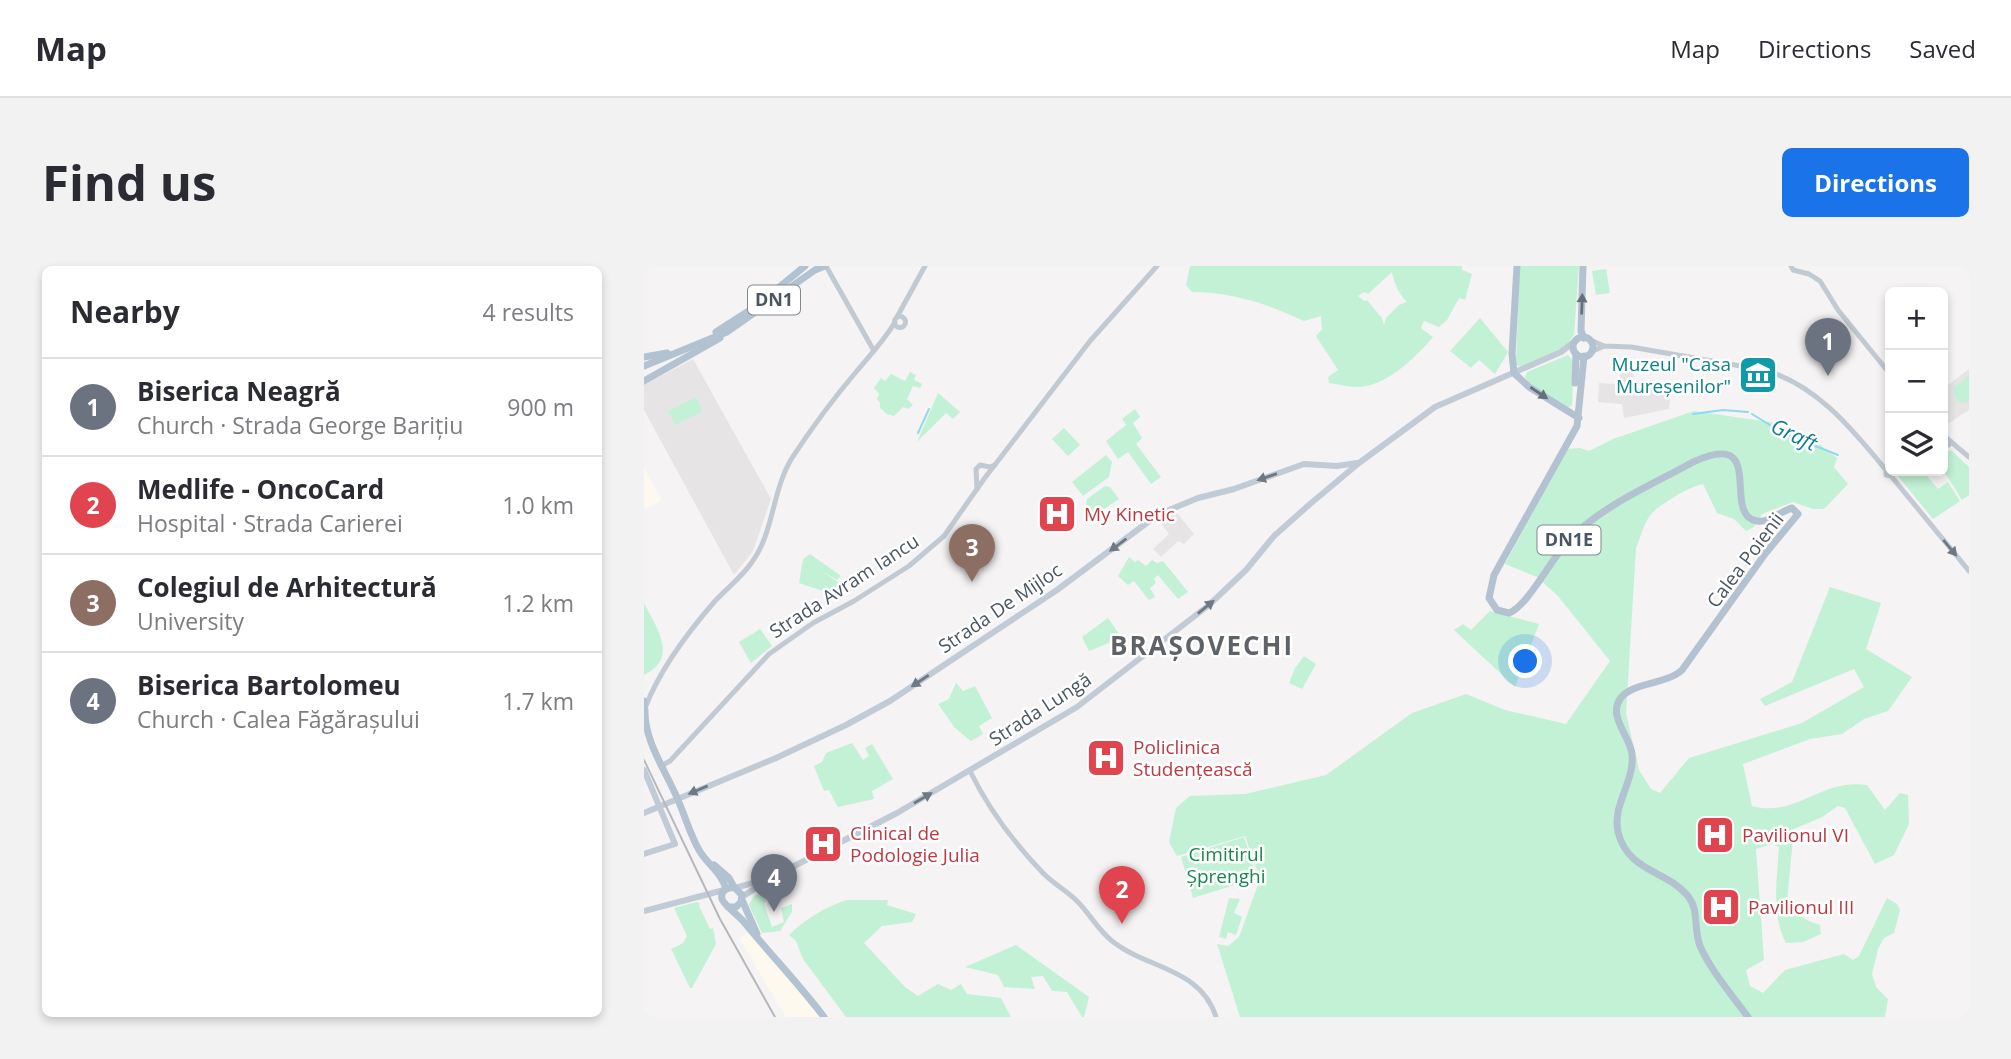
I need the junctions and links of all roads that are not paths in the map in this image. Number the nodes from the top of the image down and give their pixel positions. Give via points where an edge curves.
1 (805, 266) edge
2 (821, 266) edge
3 (925, 266) edge
4 (1157, 266) edge
5 (1517, 266) edge
6 (1583, 266) edge
7 (1792, 268) edge
8 (906, 303) junction
9 (896, 319) junction
10 (906, 320) junction
11 (901, 327) junction
12 (727, 332) junction
13 (888, 334) junction
14 (1586, 338) junction
15 (1574, 342) junction
16 (1604, 346) junction
17 (874, 351) junction
18 (1560, 352) junction
19 (1512, 354) junction
20 (1581, 354) junction
21 (644, 362) edge
22 (1885, 368) edge
23 (1514, 373) junction
24 (1500, 380) junction
25 (644, 381) edge
26 (1574, 413) junction
27 (1948, 444) edge
28 (1969, 457) edge
29 (997, 463) junction
30 (1359, 463) junction
31 (1885, 465) edge
32 (1343, 466) junction
33 (986, 467) junction
34 (1344, 475) junction
35 (1895, 476) edge
36 (976, 477) junction
37 (986, 477) junction
38 (978, 488) junction
39 (1969, 571) edge
40 (645, 704) edge
41 (644, 731) edge
42 (651, 741) junction
43 (663, 765) junction
44 (644, 770) edge
45 (970, 771) junction
46 (671, 782) junction
47 (678, 799) junction
48 (665, 805) junction
49 (644, 813) edge
50 (684, 814) junction
51 (644, 854) edge
52 (773, 877) junction
53 (730, 889) junction
54 (710, 894) junction
55 (742, 898) junction
56 (725, 904) junction
57 (644, 911) edge
58 (760, 939) junction
59 (824, 1017) edge
60 (1216, 1017) edge
61 (1748, 1017) edge

1 - 21 main road, DN1 via 742,316
2 - 12 main road, DN1
2 - 17 street
3 - 8 street
4 - 29 street, Strada Avram Iancu via 1098,331
5 - 19 main road
14 -> 6 main road, DN1E via 1581,331
7 - 22 street via 1820,281
8 - 9 street
8 - 10 street
9 - 10 street
9 - 11 street
9 - 13 street
10 - 11 street
11 - 13 street
12 - 21 main road
12 - 25 main road, DN1
13 - 17 street
14 - 15 main road
14 - 16 street
14 - 20 main road, DN1E via 1592,344
15 - 18 main road, Strada Lungă
15 - 20 main road, DN1E
16 - 20 street
16 - 31 street via 1725,362 1781,375 1830,408
17 - 40 street via 792,459 752,562 694,626
18 - 20 main road
18 - 23 main road, Strada Lungă
19 - 23 main road
19 - 24 main road
20 - 26 main road, DN1E
23 - 24 main road, Strada Lungă
23 -> 26 main road
24 - 30 main road, Strada Lungă via 1431,410
26 - 61 main road, Calea Poienii / DN1E via 1571,436 1494,575 1489,594 1492,605 1502,612 1514,611 1526,600 1556,554 1580,529 1693,462 1715,454 1731,457 1739,467 1742,508 1750,518 1765,520 1792,508 1797,512 1797,518 1765,554 1682,670 1671,679 1630,691 1619,700 1617,717 1632,759 1618,812 1624,847 1632,858 1684,891 1693,903 1701,948
27 - 28 street
29 - 33 street
29 - 37 street, Strada Avram Iancu
30 - 32 main road, Strada Lungă
30 - 34 main road, Strada Lungă
32 - 34 main road
32 -> 47 main road, Strada De Mijloc via 1304,464 1169,510 890,701 799,747
33 - 36 street via 978,467
33 - 37 street
45 -> 34 main road, Strada Lungă via 1077,707 1209,605 1274,536
35 -> 39 street
36 - 37 street
36 - 38 street
37 - 38 street, Strada Avram Iancu
38 - 43 street, Strada Avram Iancu via 955,524 932,548 883,584 775,649
40 - 42 main road
41 - 42 main road
42 - 43 main road
43 - 46 main road
44 - 48 main road
52 -> 45 main road, Strada Lungă
45 - 60 street via 1016,842 1106,936 1191,981 1209,1000
46 - 47 main road
46 - 48 main road via 671,797
47 - 48 main road, Strada De Mijloc
47 - 50 main road
48 - 49 main road, Strada De Mijloc
48 - 50 main road
48 - 51 main road via 675,844
50 - 53 main road via 699,849 727,876
52 - 53 main road, Strada Lungă
52 - 55 main road, Strada Lungă
53 - 54 main road, Strada Lungă
53 - 55 main road via 741,892
53 - 56 main road
54 - 56 main road
54 - 57 main road, Strada Lungă
55 - 56 main road via 738,906
55 - 58 main road
56 - 58 main road
58 - 59 main road

